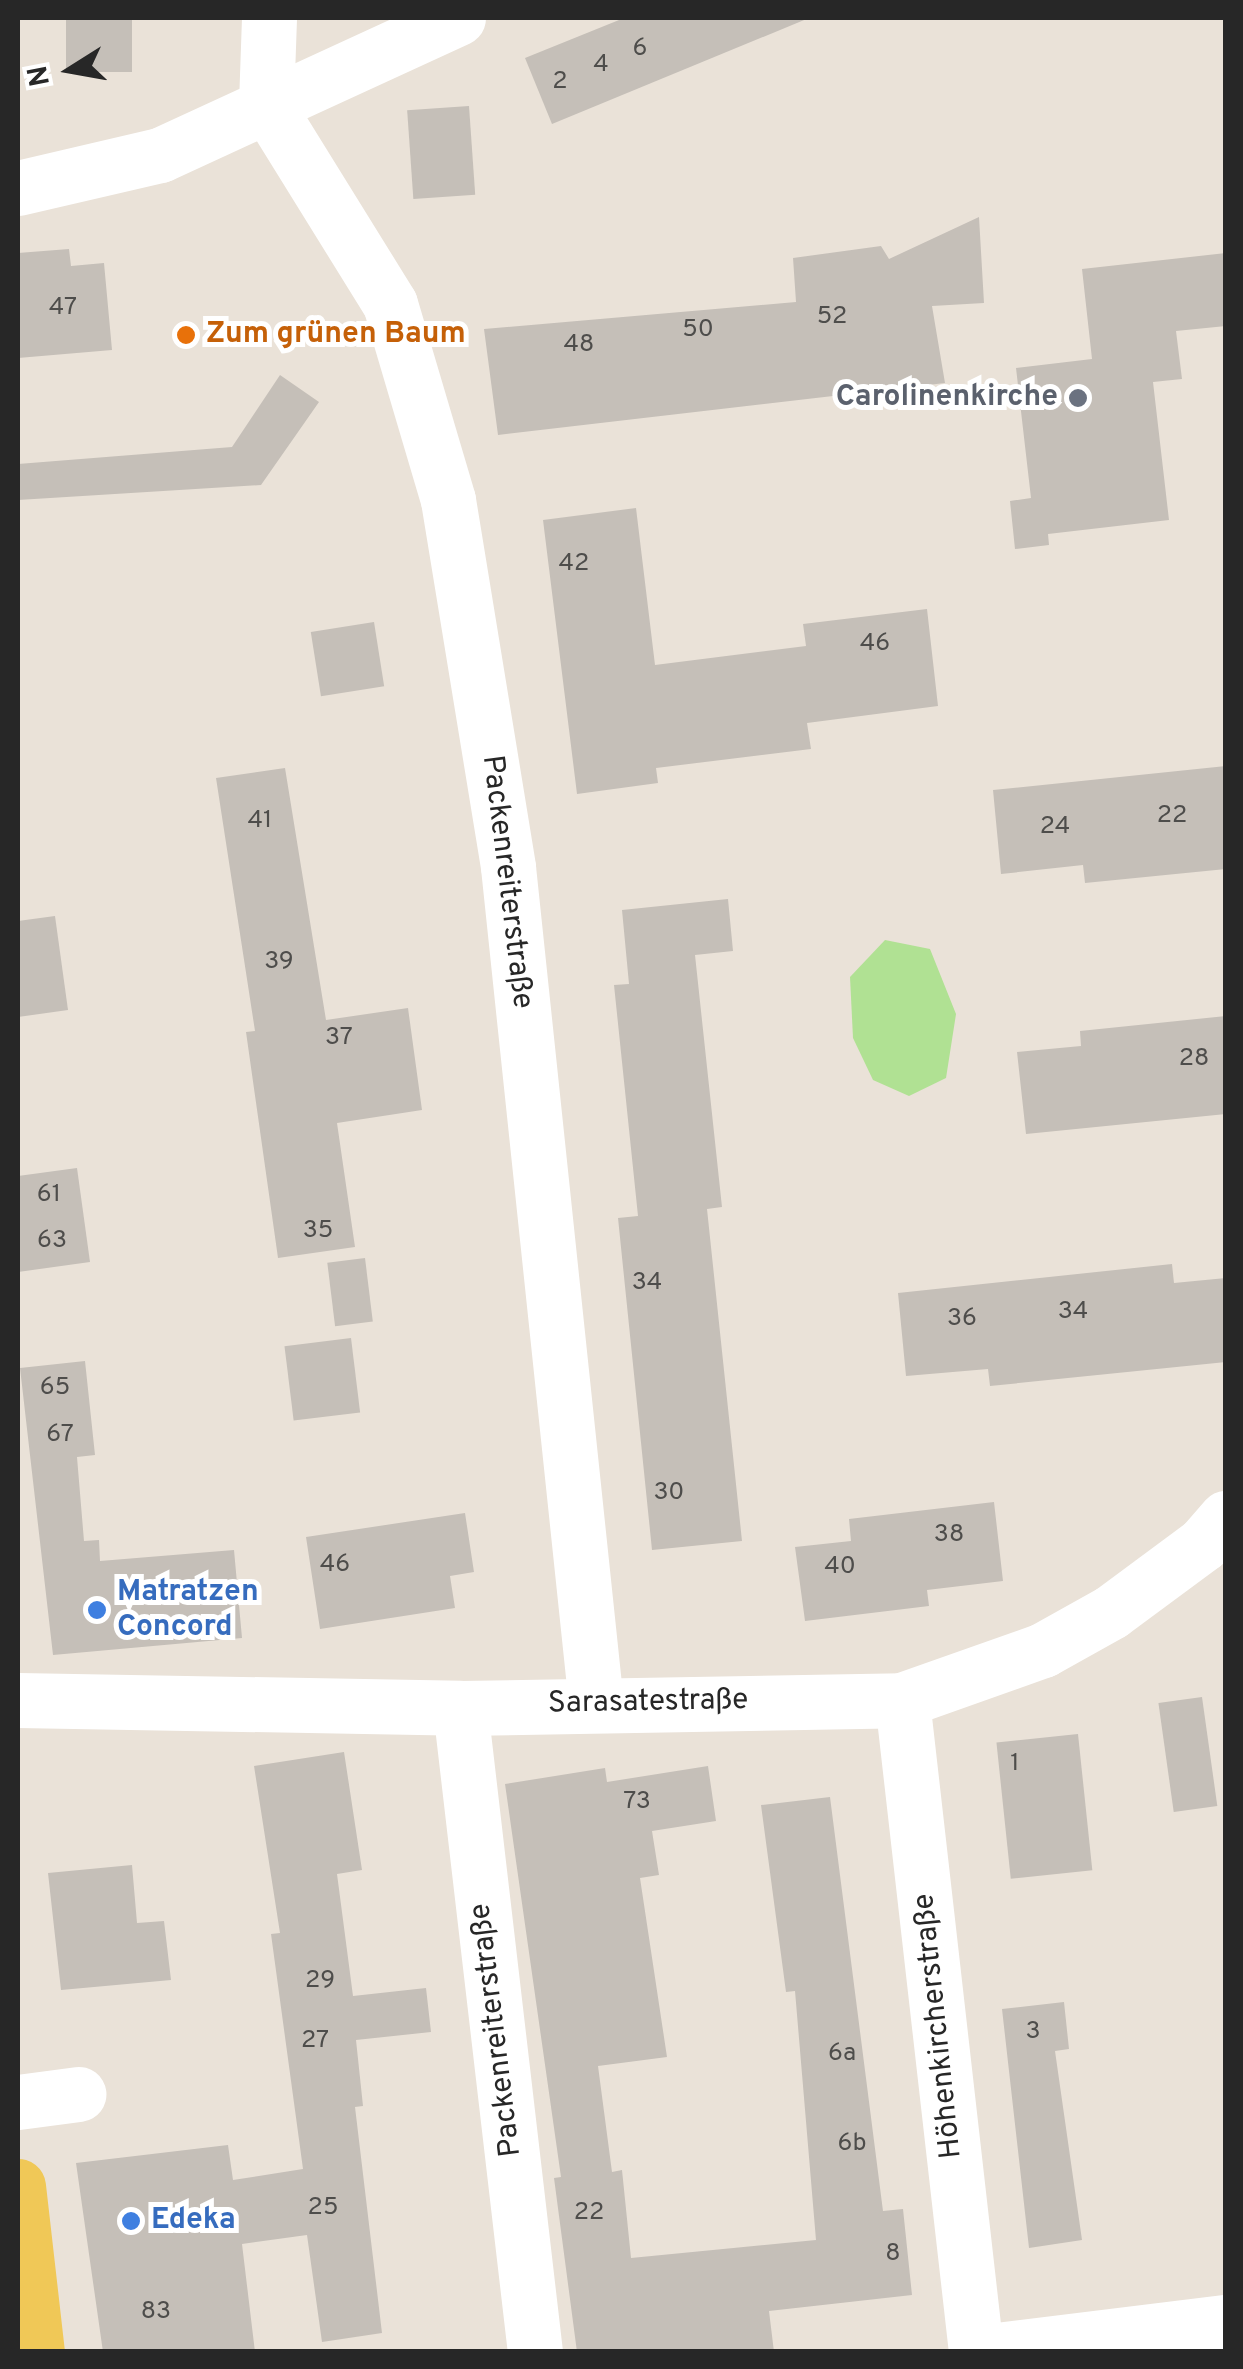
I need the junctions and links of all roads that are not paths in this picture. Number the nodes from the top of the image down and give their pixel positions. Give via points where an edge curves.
1 (269, 18) edge
2 (458, 18) edge
3 (266, 104) junction
4 (18, 188) edge
5 (1226, 1518) edge
6 (18, 1700) edge
7 (902, 1700) junction
8 (596, 1704) junction
9 (460, 1708) junction
10 (78, 2094) dead end
11 (18, 2102) edge
12 (18, 2189) edge
13 (1226, 2322) edge
14 (37, 2352) edge
15 (535, 2352) edge
16 (978, 2352) edge

1 - 3 street
2 - 3 street
3 - 4 street via 160,155
3 - 8 street, Packenreiterstraße via 390,304 448,500 508,867
5 - 7 street, Sarasatestraße via 1203,1544 1111,1612 1043,1650
6 - 9 street, Sarasatestraße
7 - 8 street, Sarasatestraße
7 - 16 street, Höhenkircherstraße
8 - 9 street, Sarasatestraße
9 - 15 street, Packenreiterstraße
10 - 11 street
12 - 14 main road
13 - 16 street

